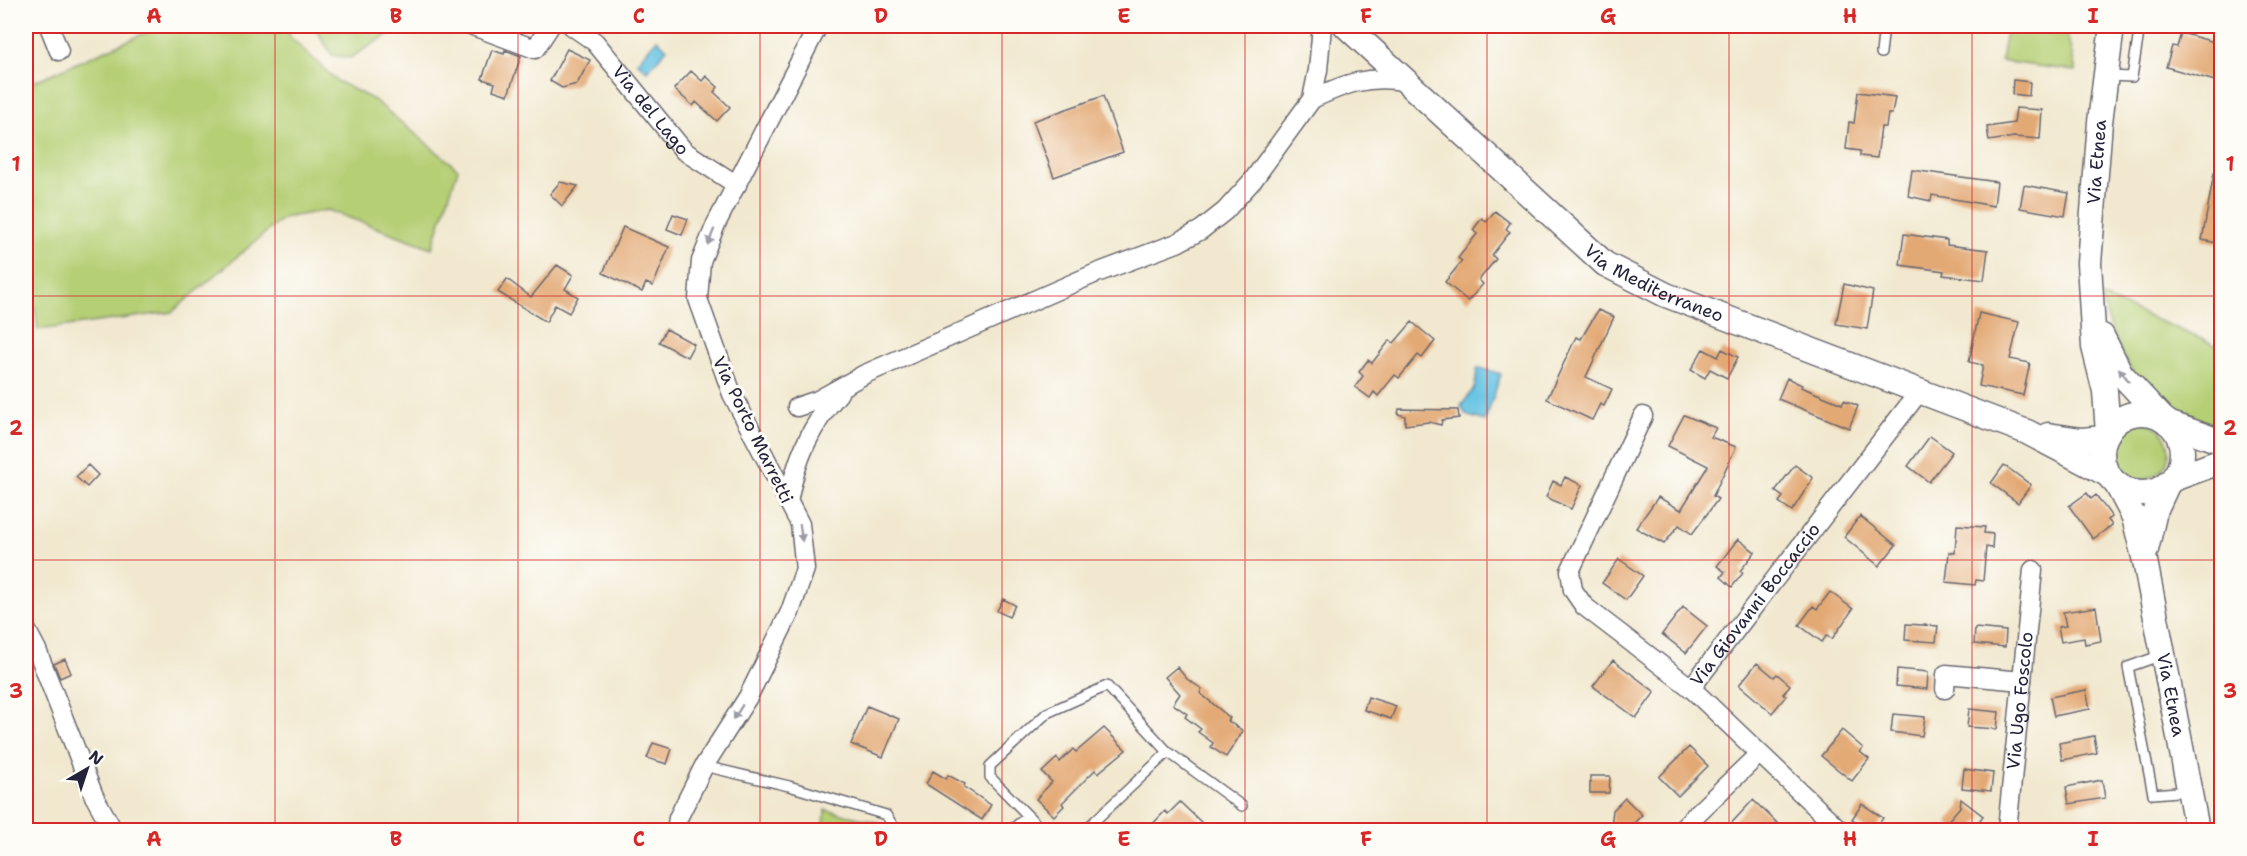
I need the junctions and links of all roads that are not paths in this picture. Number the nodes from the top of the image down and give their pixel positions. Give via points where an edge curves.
1 (49, 26) edge
2 (473, 26) edge
3 (550, 26) edge
4 (572, 26) edge
5 (818, 26) edge
6 (1322, 26) edge
7 (1346, 26) edge
8 (1884, 26) edge
9 (2112, 26) edge
10 (2140, 26) edge
11 (59, 51) dead end
12 (1881, 53) dead end
13 (2106, 76) junction
14 (1404, 81) junction
15 (1312, 99) junction
16 (737, 185) junction
17 (2092, 300) junction
18 (844, 387) junction
19 (1919, 392) junction
20 (797, 407) dead end
21 (1643, 417) dead end
22 (2165, 421) junction
23 (2027, 432) junction
24 (2106, 436) junction
25 (2222, 442) edge
26 (2222, 461) edge
27 (2113, 479) junction
28 (2170, 481) junction
29 (788, 502) junction
30 (2145, 561) junction
31 (2033, 570) dead end
32 (26, 628) edge
33 (2162, 655) junction
34 (2022, 681) junction
35 (1691, 688) junction
36 (1945, 689) dead end
37 (1168, 752) junction
38 (1759, 754) junction
39 (704, 766) junction
40 (2189, 791) junction
41 (1242, 806) dead end
42 (1027, 817) junction
43 (113, 831) edge
44 (676, 831) edge
45 (896, 831) edge
46 (1011, 831) edge
47 (1042, 831) edge
48 (1085, 831) edge
49 (1680, 831) edge
50 (1840, 831) edge
51 (2007, 831) edge
52 (2197, 831) edge

1 - 11 street
2 - 3 street via 535,49
4 - 16 street, Via del Lago via 595,42 684,151
5 - 16 street, Via Porto Marretti
6 - 15 street
7 - 14 street, Via Mediterraneo
8 - 12 lane
9 - 13 street, Via Etnea
10 - 13 lane via 2132,77
13 - 17 street, Via Etnea via 2089,263
14 - 15 street via 1378,76 1344,84
14 - 19 street, Via Mediterraneo via 1605,264 1666,295
15 - 18 street via 1253,180 1201,230 865,374
16 -> 29 street, Via Porto Marretti via 701,261 698,299 732,394
22 -> 17 street via 2121,374 2104,343
17 - 24 street via 2094,347 2109,414
18 - 20 street
18 - 29 street via 808,434
19 - 23 street, Via Mediterraneo
19 - 35 street, Via Giovanni Boccaccio
21 - 35 street, Via Giovanni Boccaccio via 1570,572 1573,590 1584,606
22 - 24 street via 2145,413 2132,414 2116,423
22 - 25 street
22 - 28 street via 2176,432 2182,450 2179,468
23 - 24 street via 2081,440
23 - 27 street
24 - 27 street via 2102,457
26 - 28 street
27 - 28 street via 2127,490 2146,493
27 - 30 street via 2134,518
28 - 30 street via 2149,527
29 -> 39 street, Via Porto Marretti via 800,524 805,569 790,612 748,697
30 - 33 street, Via Etnea
31 - 34 street, Via Ugo Foscolo
32 - 43 street via 94,796
33 - 40 street, Via Etnea
33 - 40 lane via 2128,666 2153,794
34 - 36 street via 1946,674
34 - 51 street, Via Ugo Foscolo
35 - 38 street
37 - 41 lane
37 - 42 lane via 1107,686 1047,713 990,766 990,777
37 - 48 lane
38 - 49 street
38 - 50 street
39 - 44 street, Via Porto Marretti via 678,818
39 - 45 lane via 886,815
40 - 52 street, Via Etnea
42 - 46 lane
42 - 47 lane

